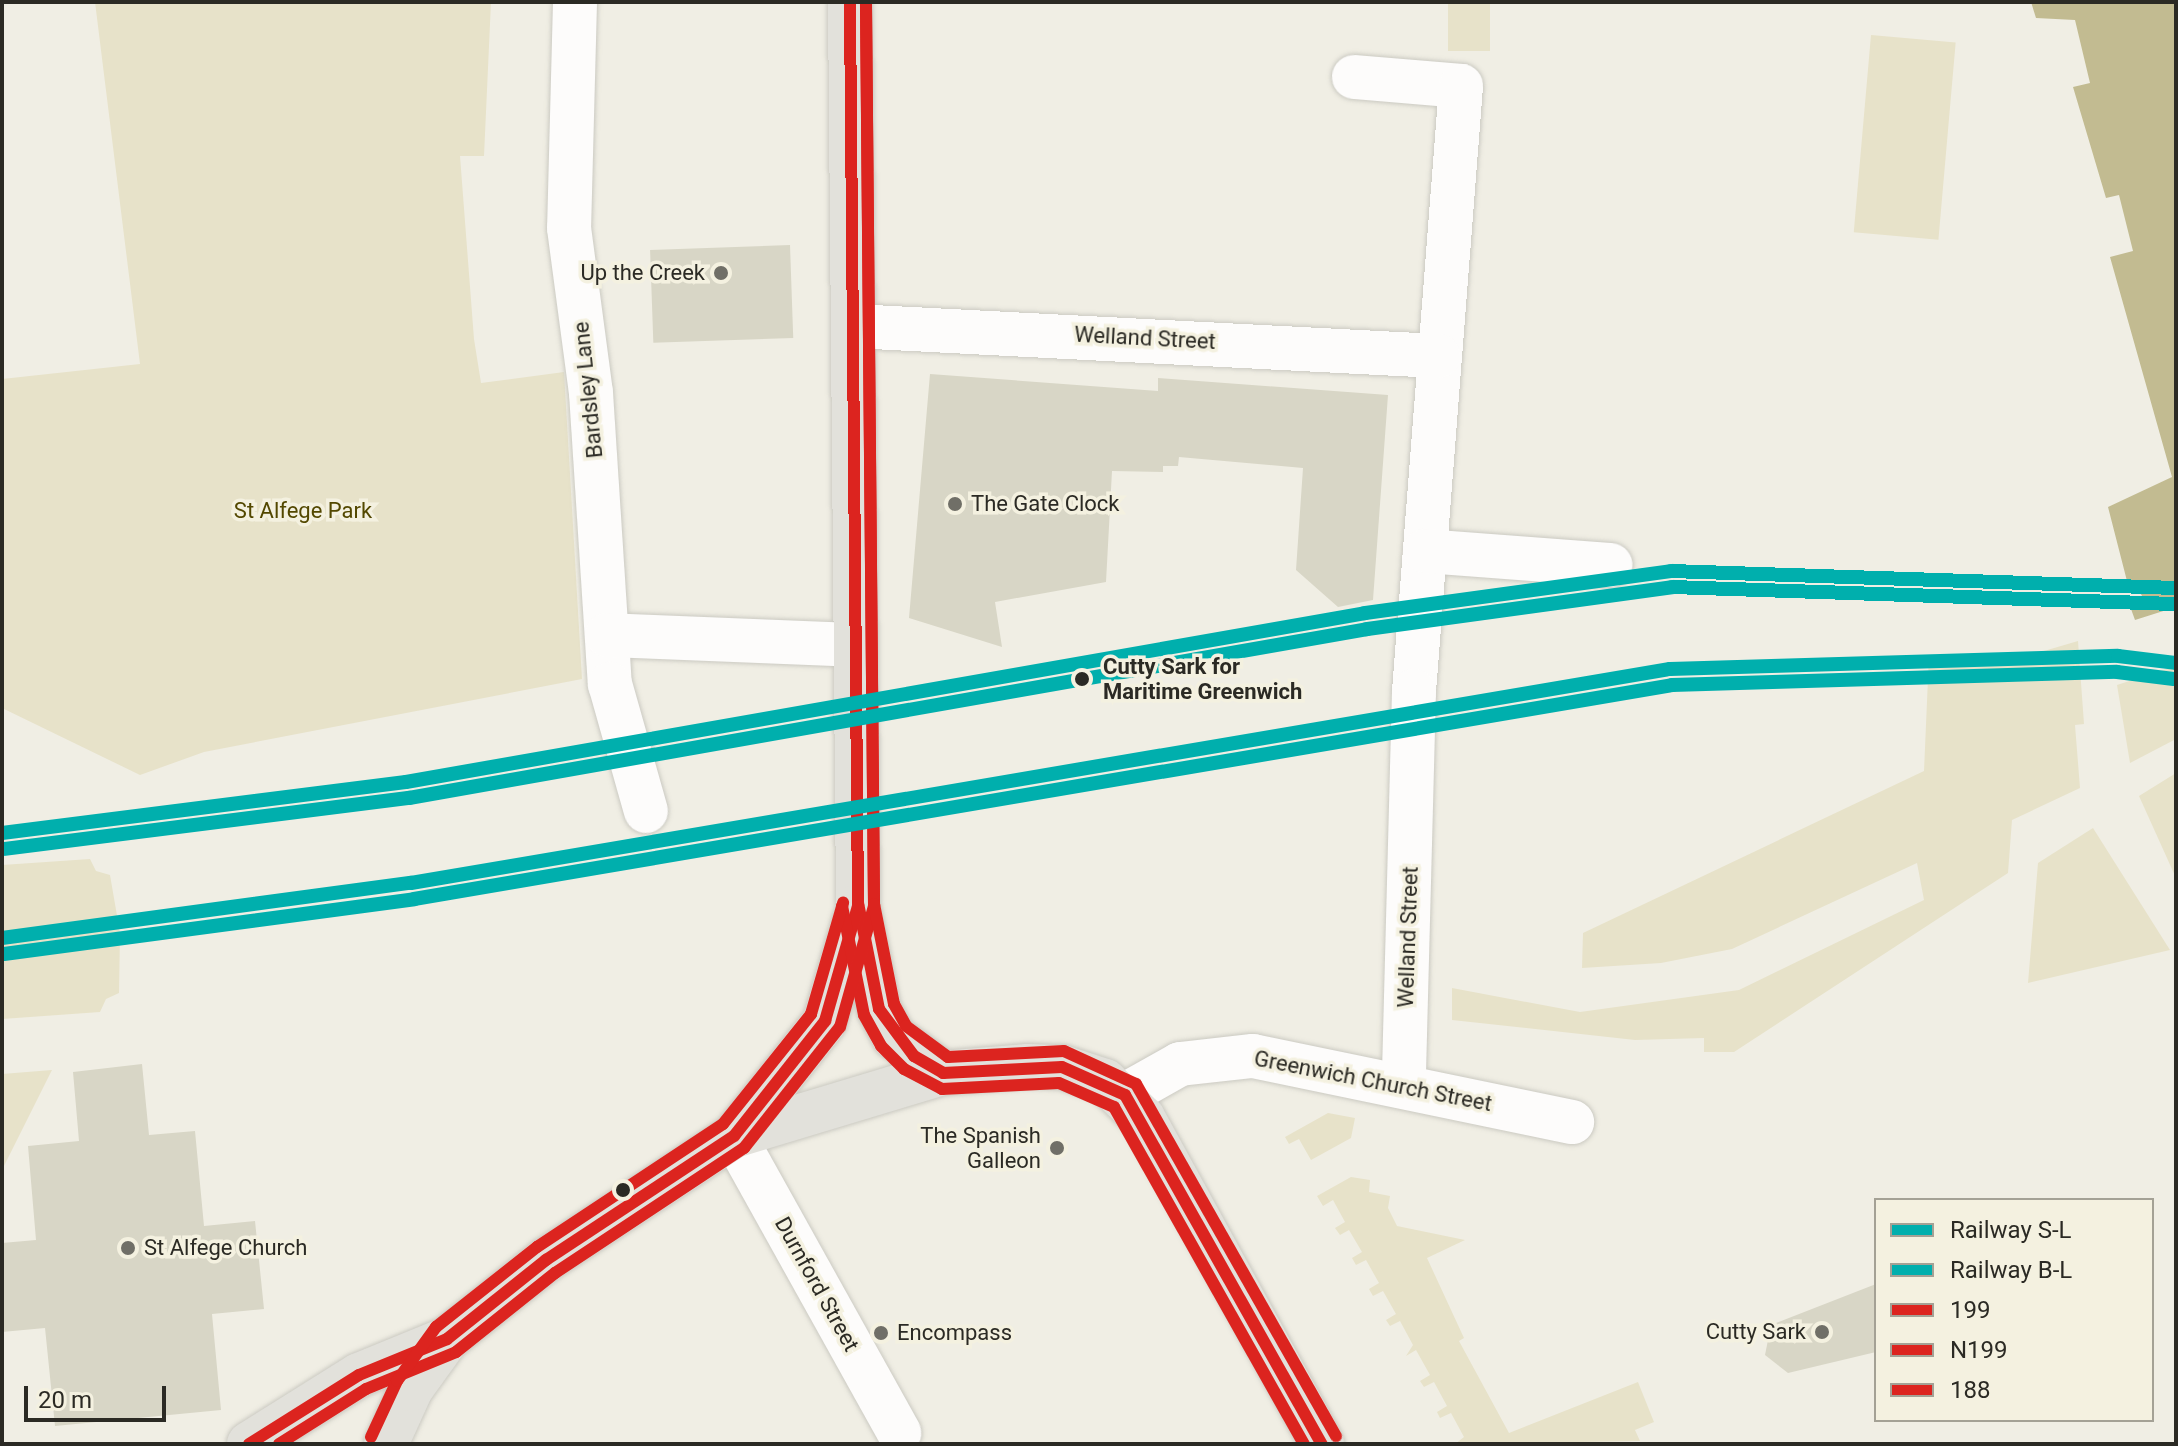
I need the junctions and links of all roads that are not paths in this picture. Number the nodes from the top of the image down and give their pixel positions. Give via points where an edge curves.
1 (575, 2) edge
2 (850, 2) edge
3 (1354, 77) dead end
4 (853, 326) junction
5 (1438, 356) junction
6 (1425, 551) junction
7 (1610, 565) dead end
8 (606, 620) junction
9 (856, 645) junction
10 (646, 811) dead end
11 (858, 906) junction
12 (943, 1073) junction
13 (1404, 1083) junction
14 (1125, 1095) junction
15 (1572, 1122) dead end
16 (734, 1136) junction
17 (447, 1339) junction
18 (899, 1433) dead end
19 (249, 1444) edge
20 (386, 1444) edge
21 (1322, 1444) edge

1 - 8 street, Bardsley Lane via 569,228 591,393
2 - 4 main road
3 - 5 street, Welland Street via 1461,86
4 - 5 street, Welland Street
4 - 9 main road
5 - 6 street, Welland Street
6 - 7 street
6 - 13 street, Welland Street via 1414,691
8 - 9 street
8 - 10 street, Bardsley Lane via 610,684
9 - 11 main road
11 - 12 main road via 879,1009 894,1037
11 - 16 main road via 825,1021
12 - 14 main road via 1062,1067 1105,1081
12 - 16 main road
13 - 14 street, Greenwich Church Street via 1239,1056 1180,1064
13 - 15 street, Greenwich Church Street
14 - 21 main road
16 - 17 main road via 546,1260
16 - 18 street, Durnford Street
17 - 19 main road via 359,1375
17 - 20 main road via 411,1389

